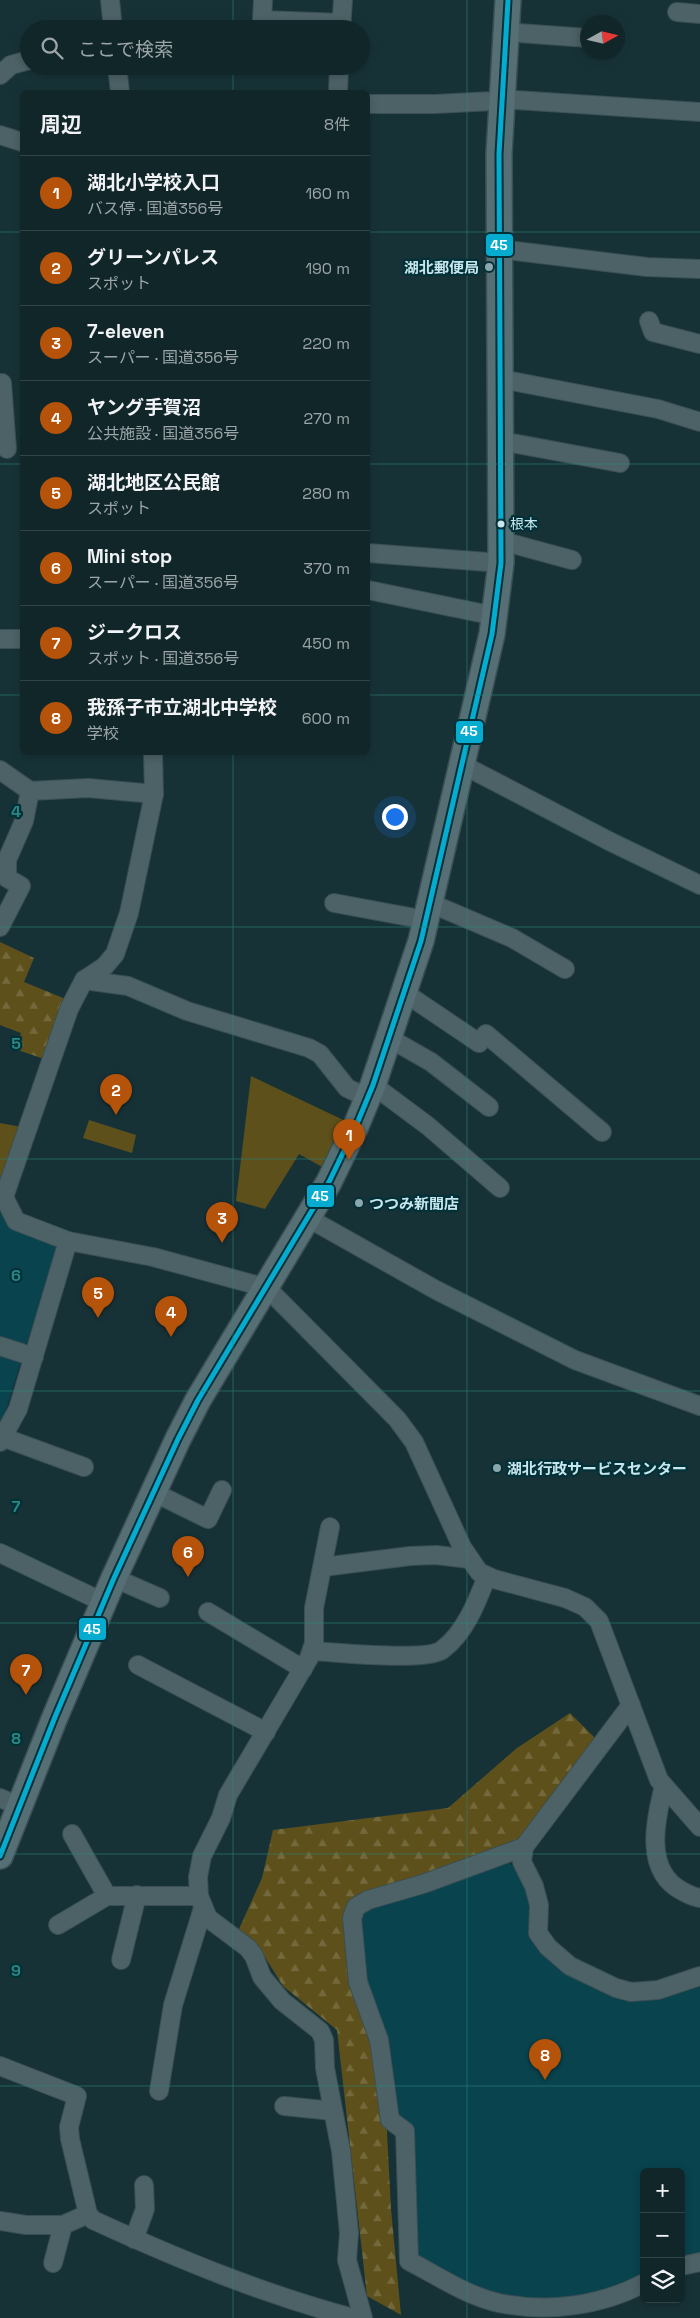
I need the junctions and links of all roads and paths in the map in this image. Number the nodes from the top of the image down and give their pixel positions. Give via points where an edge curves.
1 (110, 0) edge
2 (263, 0) edge
3 (343, 0) edge
4 (508, 0) edge
5 (677, 12) dead end
6 (700, 14) edge
7 (112, 20) edge
8 (262, 20) edge
9 (342, 20) edge
10 (506, 32) junction
11 (580, 37) edge
12 (20, 62) edge
13 (0, 75) edge
14 (118, 75) edge
15 (339, 75) edge
16 (120, 90) edge
17 (338, 90) edge
18 (501, 99) junction
19 (370, 104) edge
20 (700, 112) edge
21 (0, 135) edge
22 (20, 141) edge
23 (499, 250) junction
24 (700, 269) edge
25 (649, 322) dead end
26 (700, 344) edge
27 (501, 379) junction
28 (2, 383) dead end
29 (700, 422) edge
30 (501, 440) junction
31 (10, 449) edge
32 (620, 463) dead end
33 (370, 552) edge
34 (501, 552) junction
35 (572, 560) dead end
36 (370, 590) edge
37 (495, 616) junction
38 (0, 639) edge
39 (20, 639) edge
40 (154, 755) edge
41 (461, 764) junction
42 (0, 770) edge
43 (30, 791) junction
44 (154, 794) junction
45 (700, 885) edge
46 (334, 903) dead end
47 (428, 912) junction
48 (0, 927) edge
49 (566, 969) dead end
50 (84, 980) junction
51 (405, 993) junction
52 (389, 1038) junction
53 (370, 1092) junction
54 (489, 1107) dead end
55 (602, 1132) dead end
56 (500, 1188) dead end
57 (2, 1196) edge
58 (308, 1218) junction
59 (68, 1241) junction
60 (267, 1288) junction
61 (0, 1346) edge
62 (34, 1357) junction
63 (700, 1406) edge
64 (2, 1435) edge
65 (84, 1467) dead end
66 (222, 1490) dead end
67 (153, 1492) junction
68 (330, 1527) dead end
69 (0, 1553) edge
70 (470, 1559) junction
71 (323, 1567) junction
72 (487, 1576) junction
73 (114, 1578) junction
74 (160, 1598) dead end
75 (105, 1602) junction
76 (208, 1612) dead end
77 (312, 1651) junction
78 (138, 1665) dead end
79 (303, 1669) junction
80 (631, 1705) junction
81 (266, 1732) junction
82 (664, 1786) junction
83 (9, 1802) edge
84 (700, 1827) edge
85 (72, 1834) dead end
86 (524, 1847) junction
87 (0, 1856) edge
88 (137, 1894) junction
89 (107, 1896) junction
90 (700, 1898) edge
91 (201, 1902) junction
92 (58, 1925) dead end
93 (121, 1961) dead end
94 (700, 1976) edge
95 (0, 2066) edge
96 (159, 2091) dead end
97 (284, 2106) dead end
98 (333, 2111) junction
99 (144, 2185) dead end
100 (88, 2214) junction
101 (0, 2221) edge
102 (63, 2225) junction
103 (134, 2239) junction
104 (700, 2262) edge
105 (53, 2263) dead end
106 (685, 2265) edge
107 (640, 2285) edge
108 (298, 2311) edge
109 (353, 2318) edge
110 (363, 2318) edge

1 - 7 street
2 - 8 street
3 - 9 street
4 - 10 highway
5 - 6 street
10 - 11 street
10 - 18 highway
12 - 13 street via 11,65
14 - 16 street
15 - 17 street
18 - 19 street
18 - 20 street
18 - 23 highway
21 - 22 street
23 - 24 street via 647,267
23 - 27 highway
25 - 26 street via 653,332
27 - 29 street via 658,409
27 - 30 highway
28 - 31 street
30 - 32 street
30 - 34 highway
33 - 34 street
34 - 35 street
34 - 37 highway
36 - 37 street
37 - 41 highway
38 - 39 street
40 - 44 street
41 - 45 street
41 - 47 highway
42 - 43 street
43 - 44 street via 88,788
43 - 48 street via 24,822 7,860 7,878 21,886
44 - 50 street via 129,914 116,954
46 - 47 street
47 - 49 street via 512,938
47 - 51 highway
50 - 53 street via 128,986 187,1011 309,1048 320,1054 347,1088
50 - 57 street via 69,1009
51 - 52 highway
51 - 55 street via 479,1042 486,1034
52 - 53 highway
52 - 54 street via 431,1062
53 - 56 street via 428,1126
53 - 58 highway via 329,1182
57 - 59 street via 16,1221
58 - 60 highway
58 - 63 street via 436,1290 575,1360
59 - 60 street via 153,1257
59 - 62 street
60 - 67 highway via 198,1400
60 - 70 street via 397,1419 414,1442
61 - 62 street
62 - 64 street via 18,1409
64 - 65 street
66 - 67 street via 208,1520
67 - 73 highway
68 - 71 street
69 - 75 street
70 - 71 street via 410,1556
70 - 72 street via 479,1572
71 - 77 street via 314,1608
72 - 77 street via 473,1611 440,1652 417,1656
72 - 80 street via 565,1598 585,1607 599,1621
73 - 74 street
73 - 75 highway
75 - 83 highway
76 - 79 street
77 - 79 street
78 - 81 street via 163,1670
79 - 81 street
80 - 82 street
80 - 86 street
81 - 91 street via 228,1795 221,1818 202,1856 198,1877
82 - 84 street
82 - 90 street via 654,1825 658,1865 670,1885
83 - 87 highway
85 - 89 street
86 - 94 street via 522,1862 539,1905 538,1933 548,1948 570,1966 632,1992 658,1990
86 - 107 street via 423,1884 368,1900 356,1907 352,1918 358,1982 379,2040 390,2120 405,2131 409,2261 467,2291 518,2306 559,2307 601,2300
88 - 89 street
88 - 91 street
88 - 93 street
89 - 92 street
91 - 96 street via 173,2005
91 - 98 street via 208,1918 248,1948 262,1977 282,2001 320,2031 324,2040 325,2068
95 - 100 street via 77,2096 69,2127 70,2139
97 - 98 street
98 - 110 street via 341,2151 349,2233 347,2260
99 - 103 street via 145,2209
100 - 102 street
100 - 103 street via 93,2220
101 - 102 street
102 - 105 street
103 - 108 street
104 - 106 street
108 - 109 street

